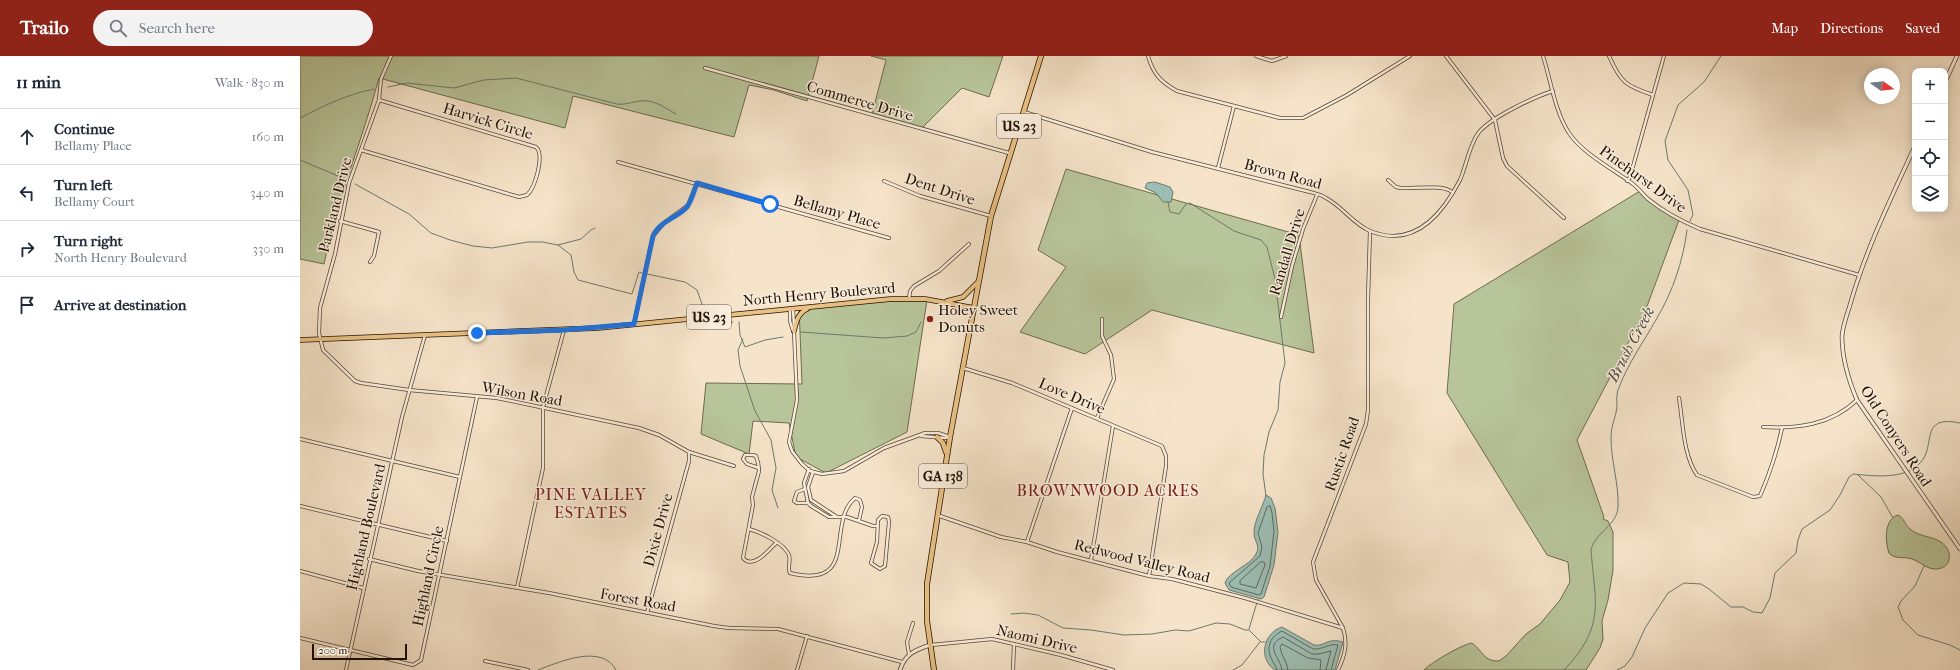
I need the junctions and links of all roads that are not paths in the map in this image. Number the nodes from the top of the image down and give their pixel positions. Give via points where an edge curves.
1 (391, 56) edge
2 (1041, 56) edge
3 (1148, 56) edge
4 (1256, 56) edge
5 (1286, 56) edge
6 (1410, 56) edge
7 (1446, 56) edge
8 (1543, 56) edge
9 (1609, 56) edge
10 (1664, 56) edge
11 (1957, 56) edge
12 (705, 68) dead end
13 (1948, 76) edge
14 (1554, 91) junction
15 (1653, 95) junction
16 (379, 100) junction
17 (1234, 106) junction
18 (1024, 112) junction
19 (1495, 120) junction
20 (361, 150) junction
21 (1912, 152) edge
22 (1009, 153) junction
23 (618, 162) dead end
24 (1218, 168) junction
25 (1388, 180) dead end
26 (884, 181) dead end
27 (1627, 181) junction
28 (697, 183) junction
29 (1452, 192) junction
30 (1317, 195) junction
31 (991, 216) junction
32 (1564, 218) dead end
33 (340, 221) junction
34 (1370, 231) junction
35 (889, 238) dead end
36 (969, 244) dead end
37 (370, 262) dead end
38 (1859, 275) junction
39 (978, 282) junction
40 (909, 298) junction
41 (944, 302) junction
42 (812, 307) junction
43 (974, 308) junction
44 (792, 309) junction
45 (1281, 317) dead end
46 (1102, 319) dead end
47 (634, 324) junction
48 (564, 330) junction
49 (794, 331) junction
50 (426, 335) junction
51 (320, 339) junction
52 (300, 340) edge
53 (964, 368) junction
54 (408, 390) junction
55 (478, 397) junction
56 (1679, 398) dead end
57 (1857, 400) junction
58 (543, 407) junction
59 (1072, 408) junction
60 (1097, 418) junction
61 (1113, 426) junction
62 (1763, 427) dead end
63 (1782, 428) junction
64 (920, 436) junction
65 (937, 437) junction
66 (950, 437) junction
67 (300, 439) edge
68 (689, 452) junction
69 (947, 454) junction
70 (392, 461) junction
71 (734, 466) dead end
72 (759, 468) junction
73 (809, 469) junction
74 (813, 472) junction
75 (460, 477) junction
76 (805, 489) junction
77 (808, 503) junction
78 (300, 506) edge
79 (937, 515) junction
80 (837, 517) junction
81 (845, 517) junction
82 (859, 520) junction
83 (377, 525) junction
84 (877, 526) junction
85 (749, 529) junction
86 (447, 541) junction
87 (1027, 542) junction
88 (776, 543) junction
89 (1960, 549) edge
90 (369, 559) junction
91 (1091, 560) junction
92 (300, 571) edge
93 (440, 575) junction
94 (1148, 576) junction
95 (363, 588) junction
96 (517, 588) junction
97 (647, 612) junction
98 (913, 623) dead end
99 (1343, 628) junction
100 (807, 636) junction
101 (300, 638) edge
102 (1014, 644) junction
103 (930, 645) junction
104 (351, 650) junction
105 (909, 654) junction
106 (485, 661) dead end
107 (902, 662) junction
108 (346, 670) edge
109 (528, 670) edge
110 (798, 670) edge
111 (900, 670) edge
112 (934, 670) edge
113 (1013, 670) edge
114 (1113, 670) edge
115 (1338, 670) edge

1 - 16 street, Parkland Drive via 382,79
2 - 18 highway, US 23
3 - 17 street via 1154,74 1163,83 1177,91
4 - 5 street via 1272,61
6 - 17 street via 1347,95 1303,118 1280,118
7 - 19 street
8 - 14 street, Pinehurst Drive
9 - 15 street via 1627,85
10 - 15 street
11 - 13 street
12 - 22 street, Commerce Drive
14 - 19 street, Brown Road via 1540,95
14 - 27 street, Pinehurst Drive via 1556,109 1573,138
15 - 27 street
16 - 20 street, Parkland Drive
16 - 20 street, Harvick Circle via 536,147 541,157 532,188 527,195 519,197
17 - 24 street
18 - 22 highway, US 23
18 - 24 street, Brown Road via 1152,152
19 - 29 street, Brown Road via 1481,131 1472,143 1460,180
19 - 32 street via 1507,166
20 - 33 street, Parkland Drive via 349,183
21 - 38 street, Old Conyers Road via 1878,225
22 - 31 highway, US 23
23 - 28 street, Bellamy Place
24 - 30 street, Brown Road
25 - 29 street via 1401,188 1438,188 1450,189
26 - 31 street, Dent Drive via 920,196
27 - 38 street, Pinehurst Drive via 1680,221
28 - 35 street, Bellamy Place
28 - 47 street via 688,205 664,222 653,236
29 - 34 street, Brown Road via 1430,221 1417,231 1399,235
30 - 34 street, Brown Road via 1326,197
30 - 45 street, Randall Drive via 1292,266
31 - 39 highway, US 23
33 - 37 street via 379,232 374,256
33 - 51 street, Parkland Drive via 335,254 320,303
34 - 99 street, Rustic Road via 1366,424 1314,562 1316,580
36 - 40 street, North Henry Boulevard via 939,271 914,286
38 - 57 street, Old Conyers Road via 1842,334 1847,376
39 - 41 main road, US 23 via 963,297
39 - 43 highway, US 23
40 - 41 main road, North Henry Boulevard / US 23
40 - 42 main road, North Henry Boulevard / US 23
41 - 43 main road, North Henry Boulevard / US 23
42 - 44 main road, North Henry Boulevard / US 23
42 - 49 main road via 802,311
43 - 53 highway, GA 138
44 - 47 main road, North Henry Boulevard / US 23
44 - 49 street
46 - 60 street via 1102,336 1111,355 1114,379
47 - 48 main road, North Henry Boulevard / US 23
48 - 50 main road, North Henry Boulevard / US 23
48 - 58 street
49 - 73 street via 797,400 789,442 798,458
50 - 51 main road, North Henry Boulevard / US 23
50 - 54 street, Highland Boulevard
51 - 52 main road, North Henry Boulevard / US 23
51 - 54 street, Wilson Road via 323,350 355,381
53 - 59 street, Love Drive via 1012,383
53 - 66 highway, GA 138
54 - 55 street, Wilson Road
54 - 70 street, Highland Boulevard
55 - 58 street, Wilson Road
55 - 75 street, Highland Circle
56 - 63 street via 1685,442 1697,475 1753,497 1760,496 1777,454
57 - 63 street via 1845,412 1819,423
57 - 89 street, Old Conyers Road
58 - 68 street, Wilson Road via 647,430
58 - 96 street via 542,468
59 - 60 street, Love Drive
59 - 87 street
60 - 61 street, Love Drive
61 - 91 street
61 - 94 street, Love Drive via 1157,443 1165,452 1166,466
62 - 63 street
64 - 65 street
64 - 66 street via 932,432
64 - 74 street via 884,448 844,471 828,474
65 - 66 street
65 - 69 highway via 943,443
66 - 69 highway, GA 138
67 - 70 street
68 - 71 street, Wilson Road
68 - 97 street, Dixie Drive
69 - 79 highway, GA 138
70 - 75 street
70 - 83 street, Highland Boulevard
72 - 72 street via 756,456 746,455 743,459 747,464
72 - 85 street via 752,497
73 - 74 street
73 - 76 street via 805,478
74 - 80 street via 808,496
75 - 86 street, Highland Circle
76 - 77 street
76 - 77 street via 797,492 794,501
77 - 80 street via 829,517
78 - 83 street
79 - 87 street, Redwood Valley Road via 1001,537
79 - 103 highway, GA 138 via 926,598
80 - 81 street
81 - 82 street
81 - 82 street via 851,501 857,498 862,507
81 - 88 street via 836,559 831,568 824,573 790,573 788,553
82 - 84 street
83 - 86 street
83 - 90 street, Highland Boulevard
84 - 84 street via 879,518 888,517 886,566 880,569 871,563 877,542
85 - 88 street via 764,534
85 - 88 street via 743,558 745,561 758,559
86 - 93 street, Highland Circle
87 - 91 street, Redwood Valley Road
90 - 93 street, Forest Road
90 - 95 street, Highland Boulevard
91 - 94 street, Redwood Valley Road
92 - 95 street
93 - 96 street, Forest Road
93 - 104 street, Highland Circle via 422,656 417,663 413,665
94 - 99 street, Redwood Valley Road via 1172,579 1245,598
95 - 104 street, Highland Boulevard
96 - 97 street, Forest Road
97 - 100 street, Forest Road via 714,626 778,629
98 - 105 street via 908,642
99 - 115 street, Rustic Road via 1347,645
100 - 107 street, Forest Road
100 - 110 street
101 - 104 street, Highland Circle
102 - 103 street, Naomi Drive via 980,639
102 - 113 street
102 - 114 street, Naomi Drive via 1060,654
103 - 105 street
103 - 112 highway, GA 138
104 - 108 street, Highland Boulevard
105 - 107 street
106 - 109 street
107 - 111 street

